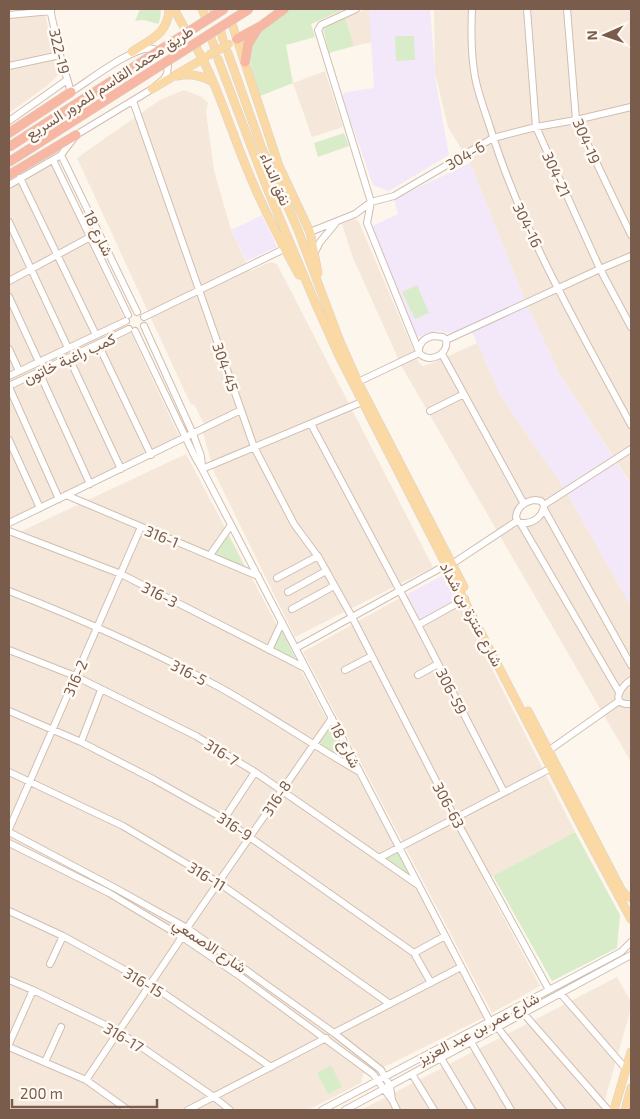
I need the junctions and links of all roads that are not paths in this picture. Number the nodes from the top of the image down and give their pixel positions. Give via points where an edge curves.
1 (169, 9) edge
2 (174, 9) edge
3 (224, 9) edge
4 (249, 9) edge
5 (284, 9) edge
6 (356, 9) edge
7 (472, 9) edge
8 (527, 9) edge
9 (567, 9) edge
10 (51, 10) edge
11 (9, 14) edge
12 (232, 24) dead end
13 (261, 26) junction
14 (185, 29) dead end
15 (221, 32) dead end
16 (230, 41) junction
17 (196, 47) dead end
18 (154, 49) dead end
19 (132, 52) junction
20 (228, 53) dead end
21 (60, 55) junction
22 (206, 57) junction
23 (218, 59) dead end
24 (245, 62) junction
25 (9, 66) edge
26 (168, 66) dead end
27 (173, 77) junction
28 (66, 80) junction
29 (212, 82) junction
30 (152, 90) junction
31 (71, 92) junction
32 (133, 101) junction
33 (631, 107) edge
34 (576, 120) junction
35 (9, 121) edge
36 (536, 127) junction
37 (9, 133) edge
38 (76, 135) junction
39 (493, 138) junction
40 (9, 147) edge
41 (61, 155) junction
42 (53, 160) junction
43 (9, 162) edge
44 (9, 175) edge
45 (20, 178) junction
46 (9, 185) edge
47 (371, 202) junction
48 (9, 222) edge
49 (337, 222) junction
50 (98, 232) junction
51 (310, 232) junction
52 (631, 236) edge
53 (90, 237) junction
54 (284, 249) junction
55 (314, 254) junction
56 (57, 255) junction
57 (631, 256) edge
58 (31, 269) junction
59 (600, 269) junction
60 (9, 280) edge
61 (558, 288) junction
62 (199, 289) junction
63 (9, 297) edge
64 (325, 304) junction
65 (317, 307) junction
66 (137, 312) junction
67 (144, 317) junction
68 (127, 318) junction
69 (144, 326) junction
70 (631, 327) edge
71 (132, 330) junction
72 (96, 335) junction
73 (446, 340) junction
74 (98, 344) junction
75 (68, 348) junction
76 (9, 349) edge
77 (419, 351) junction
78 (442, 354) junction
79 (70, 358) junction
80 (38, 362) junction
81 (19, 371) junction
82 (39, 372) junction
83 (9, 376) edge
84 (358, 382) junction
85 (9, 387) edge
86 (464, 394) junction
87 (362, 402) junction
88 (241, 410) junction
89 (430, 411) dead end
90 (311, 424) junction
91 (631, 425) edge
92 (193, 434) junction
93 (185, 438) junction
94 (9, 440) edge
95 (254, 447) junction
96 (631, 449) edge
97 (151, 455) junction
98 (121, 469) junction
99 (202, 469) junction
100 (90, 484) junction
101 (66, 496) junction
102 (59, 499) junction
103 (524, 504) junction
104 (544, 507) junction
105 (40, 508) junction
106 (9, 522) edge
107 (519, 522) junction
108 (231, 525) junction
109 (141, 527) junction
110 (9, 531) edge
111 (210, 555) junction
112 (318, 556) junction
113 (449, 565) junction
114 (326, 572) junction
115 (120, 574) junction
116 (258, 576) junction
117 (277, 578) dead end
118 (334, 586) junction
119 (9, 591) edge
120 (399, 591) junction
121 (288, 592) dead end
122 (464, 599) junction
123 (292, 609) dead end
124 (352, 617) junction
125 (282, 622) junction
126 (418, 625) junction
127 (97, 626) junction
128 (296, 648) junction
129 (9, 650) edge
130 (269, 650) junction
131 (372, 656) junction
132 (438, 664) junction
133 (631, 665) edge
134 (306, 669) junction
135 (345, 670) dead end
136 (418, 675) dead end
137 (76, 676) junction
138 (631, 680) edge
139 (101, 690) junction
140 (619, 692) junction
141 (619, 701) junction
142 (631, 704) edge
143 (9, 711) edge
144 (332, 718) junction
145 (52, 729) junction
146 (81, 742) junction
147 (313, 745) junction
148 (548, 751) junction
149 (551, 768) junction
150 (360, 771) junction
151 (9, 772) edge
152 (255, 772) junction
153 (29, 781) junction
154 (281, 792) junction
155 (504, 792) junction
156 (456, 818) junction
157 (224, 819) junction
158 (9, 831) edge
159 (250, 836) junction
160 (9, 843) edge
161 (400, 849) junction
162 (379, 858) junction
163 (219, 882) junction
164 (419, 885) junction
165 (631, 898) edge
166 (9, 911) edge
167 (631, 919) edge
168 (187, 928) junction
169 (63, 936) junction
170 (445, 936) junction
171 (182, 937) junction
172 (631, 942) edge
173 (414, 953) junction
174 (631, 955) edge
175 (50, 964) dead end
176 (461, 967) junction
177 (9, 980) edge
178 (431, 983) junction
179 (150, 984) junction
180 (34, 990) junction
181 (549, 990) junction
182 (561, 994) junction
183 (390, 1004) junction
184 (524, 1014) junction
185 (490, 1022) junction
186 (62, 1027) dead end
187 (498, 1028) junction
188 (118, 1031) junction
189 (334, 1033) junction
190 (326, 1038) junction
191 (471, 1042) junction
192 (9, 1046) edge
193 (631, 1052) edge
194 (441, 1058) junction
195 (45, 1062) junction
196 (271, 1067) junction
197 (626, 1069) junction
198 (412, 1074) junction
199 (386, 1077) junction
200 (86, 1080) junction
201 (378, 1081) junction
202 (390, 1086) junction
203 (631, 1088) edge
204 (383, 1090) junction
205 (214, 1097) junction
206 (392, 1100) junction
207 (128, 1110) edge
208 (188, 1110) edge
209 (230, 1110) edge
210 (322, 1110) edge
211 (345, 1110) edge
212 (397, 1110) edge
213 (434, 1110) edge
214 (472, 1110) edge
215 (512, 1110) edge
216 (562, 1110) edge
217 (608, 1110) edge
218 (614, 1110) edge
219 (625, 1110) edge

1 - 19 main road via 164,29
2 - 14 main road
3 - 40 highway, طريق محمد القاسم للمرور السريع, bridge
4 - 43 highway, طريق محمد القاسم للمرور السريع, bridge
5 - 13 highway
6 - 47 street via 321,25 318,30
7 - 39 street, 304-16 via 475,77
8 - 36 street, 304-21
9 - 34 street, 304-19
10 - 11 street
10 - 21 street, 322-19
12 - 16 main road
13 - 16 highway
13 - 24 highway via 248,44
15 - 16 main road
16 - 22 main road, bridge
16 - 24 main road
17 - 22 main road
18 - 19 street
19 - 31 street
20 - 64 main road, نفق النداء via 261,146 298,230
21 - 25 street
21 - 28 street, 322-19
22 - 27 main road
22 - 29 main road
23 - 65 main road, نفق النداء via 252,151
24 - 51 main road via 279,166
26 - 30 street via 164,80
27 - 29 main road via 192,74
27 - 30 main road
28 - 31 street, 322-19
28 - 35 street
29 - 54 main road
30 - 32 street
31 - 37 highway
32 - 38 street
32 - 62 street, 304-45
33 - 34 street, 304-6
34 - 36 street, 304-6
34 - 52 street, 304-19
36 - 39 street, 304-6
36 - 59 street, 304-21
38 - 41 street
38 - 44 highway
39 - 47 street, 304-6 via 394,196
39 - 61 street, 304-16 via 512,190
41 - 42 street
41 - 50 street, شارع 18
42 - 45 street
42 - 53 street, شارع 18
45 - 46 street
45 - 56 street
47 - 49 street, 304-6
47 - 77 street via 367,223
48 - 58 street
49 - 51 street, 304-6
49 - 55 street
50 - 53 street
50 - 66 street, شارع 18
51 - 55 main road
53 - 56 street
53 - 68 street, شارع 18
54 - 62 street
54 - 65 main road
55 - 64 main road
56 - 58 street
56 - 72 street
57 - 59 street
58 - 60 street
58 - 75 street
59 - 61 street
59 - 70 street, 304-21
61 - 73 street
61 - 91 street, 304-16
62 - 67 street
62 - 88 street, 304-45
63 - 80 street
64 - 84 main road, شارع عنترة بن شداد
65 - 87 main road, شارع عنترة بن شداد
66 - 67 street
66 - 68 street
67 - 69 street
68 - 71 street
68 - 72 street, كمب راغبة خاتون
69 - 71 street via 140,330
69 - 92 street, شارع 18
71 - 74 street, كمب راغبة خاتون
71 - 93 street, شارع 18
72 - 75 street, كمب راغبة خاتون
73 - 77 street via 440,336 429,337
73 - 78 street via 447,347
74 - 79 street, كمب راغبة خاتون
74 - 97 street
75 - 80 street, كمب راغبة خاتون
76 - 81 street
77 - 78 street via 429,358
77 - 84 street
78 - 86 street
79 - 82 street, كمب راغبة خاتون
79 - 98 street
80 - 81 street, كمب راغبة خاتون
81 - 83 street, كمب راغبة خاتون
82 - 85 street, كمب راغبة خاتون
82 - 100 street
84 - 113 main road, شارع عنترة بن شداد
85 - 102 street
86 - 89 street
86 - 103 street
87 - 90 street
87 - 113 main road, شارع عنترة بن شداد
88 - 92 street
88 - 95 street, 304-45
90 - 95 street
90 - 120 street, 306-59
92 - 93 street
92 - 99 street, شارع 18
93 - 97 street
93 - 99 street, شارع 18
94 - 105 street
95 - 99 street
95 - 112 street, 304-45 via 299,532
96 - 104 street
97 - 98 street
98 - 100 street
99 - 108 street, شارع 18
100 - 101 street
101 - 102 street
101 - 109 street, 316-1
102 - 105 street
103 - 104 street via 535,500
103 - 107 street via 516,513
104 - 107 street via 534,521
104 - 133 street
105 - 106 street
107 - 113 street
107 - 140 street
108 - 111 street
108 - 116 street, شارع 18
109 - 111 street, 316-1
109 - 115 street, 316-2
110 - 115 street, 316-3
111 - 116 street, 316-1
112 - 114 street, 304-45
112 - 117 street
113 - 120 street
113 - 122 main road, شارع عنترة بن شداد
113 - 148 main road, شارع عنترة بن شداد
114 - 118 street, 304-45
114 - 121 street
115 - 127 street, 316-2
115 - 130 street, 316-3
116 - 125 street, شارع 18
118 - 123 street
118 - 124 street, 304-45
119 - 127 street, 316-5
120 - 124 street
120 - 126 street, 306-59
122 - 126 street
122 - 149 main road, شارع عنترة بن شداد
124 - 128 street
124 - 131 street, 306-63
125 - 128 street, شارع 18
125 - 130 street
126 - 132 street, 306-59
127 - 137 street, 316-2
127 - 147 street, 316-5 via 219,687
128 - 134 street, شارع 18
129 - 137 street, 316-7
130 - 134 street, 316-3
131 - 135 street
131 - 156 street, 306-63
132 - 136 street
132 - 155 street, 306-59
134 - 144 street, شارع 18
137 - 139 street, 316-7
137 - 145 street, 316-2
138 - 140 street
139 - 146 street
139 - 152 street, 316-7 via 196,736
140 - 141 street
141 - 142 street
141 - 148 street
143 - 145 street, 316-9
144 - 147 street, 316-8
144 - 150 street, شارع 18
145 - 146 street, 316-9
145 - 153 street, 316-2
146 - 157 street, 316-9
147 - 150 street, 316-5
147 - 154 street, 316-8
148 - 165 main road, شارع عنترة بن شداد via 622,891
149 - 155 street
149 - 167 main road, شارع عنترة بن شداد
150 - 161 street, شارع 18
151 - 153 street, 316-11
152 - 154 street, 316-7
152 - 157 street
153 - 158 street, 316-2
153 - 163 street, 316-11 via 123,826
154 - 159 street, 316-8
154 - 162 street, 316-7
155 - 156 street
156 - 161 street
156 - 181 street, 306-63
157 - 159 street, 316-9
158 - 168 street, شارع الاصمعي
159 - 163 street, 316-8
159 - 173 street, 316-9
160 - 171 street, شارع الاصمعي via 109,893
161 - 162 street
161 - 164 street, شارع 18
162 - 164 street, 316-7
163 - 168 street, 316-8
163 - 183 street, 316-11
164 - 170 street, شارع 18
166 - 169 street, 316-15
168 - 189 street, شارع الاصمعي
169 - 175 street
169 - 179 street, 316-15
170 - 173 street
170 - 176 street, شارع 18
171 - 179 street
171 - 190 street, شارع الاصمعي
172 - 181 street, شارع عمر بن عبد العزيز via 621,952
173 - 178 street, 316-9
174 - 182 street, شارع عمر بن عبد العزيز
176 - 178 street
176 - 185 street, شارع 18
177 - 180 street, 316-17
178 - 183 street
179 - 188 street
179 - 196 street, 316-15
180 - 188 street, 316-17
180 - 192 street
181 - 185 street, شارع عمر بن عبد العزيز
182 - 184 street, شارع عمر بن عبد العزيز
182 - 197 street
183 - 189 street
184 - 187 street, شارع عمر بن عبد العزيز
184 - 217 street
185 - 199 street, شارع عمر بن عبد العزيز
186 - 195 street
187 - 191 street, شارع عمر بن عبد العزيز
187 - 216 street
188 - 200 street
188 - 205 street, 316-17
189 - 199 street, شارع الاصمعي
190 - 196 street
190 - 201 street, شارع الاصمعي
191 - 194 street, شارع عمر بن عبد العزيز
191 - 215 street
192 - 195 street
193 - 197 main road
194 - 198 street, شارع عمر بن عبد العزيز
194 - 214 street
195 - 200 street
196 - 205 street
197 - 218 main road
198 - 202 street, شارع عمر بن عبد العزيز
198 - 213 street
199 - 201 street, شارع عمر بن عبد العزيز
199 - 202 street, شارع الاصمعي
200 - 207 street
201 - 204 street, شارع الاصمعي
201 - 210 street, شارع عمر بن عبد العزيز
202 - 204 street, شارع عمر بن عبد العزيز
202 - 206 street, شارع الاصمعي
203 - 219 main road
204 - 206 street, شارع الاصمعي
204 - 211 street, شارع عمر بن عبد العزيز
205 - 208 street
205 - 209 street, 316-17
206 - 212 street

